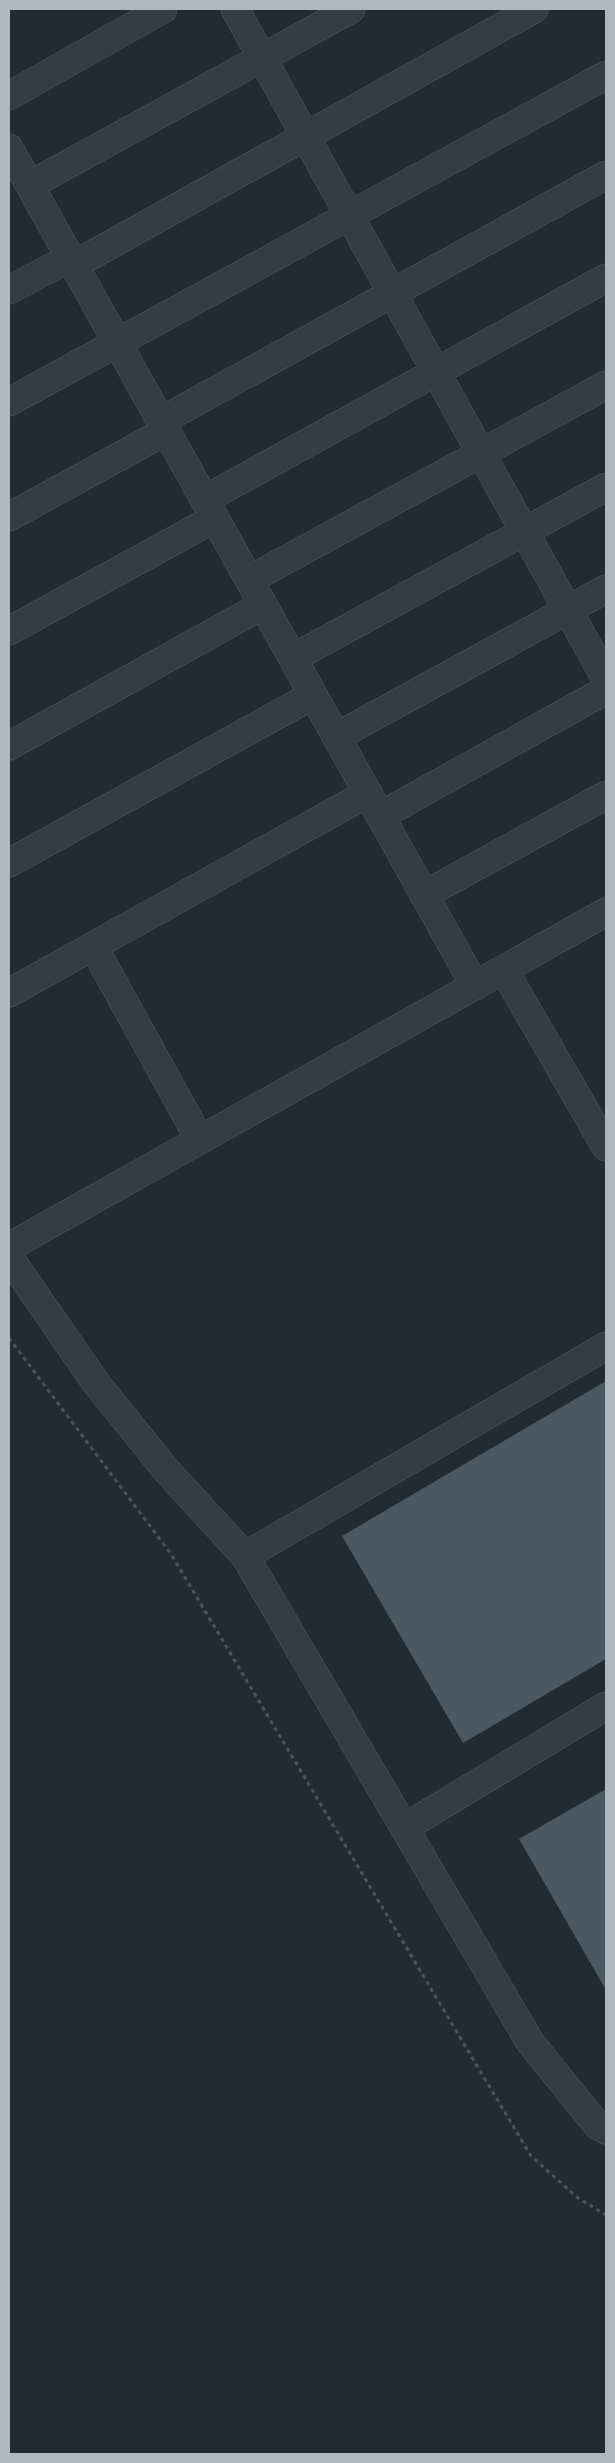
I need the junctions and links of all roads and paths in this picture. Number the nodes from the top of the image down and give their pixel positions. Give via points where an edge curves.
1 (163, 9) edge
2 (235, 9) edge
3 (351, 9) edge
4 (534, 9) edge
5 (262, 58) junction
6 (606, 74) edge
7 (9, 96) edge
8 (305, 136) junction
9 (9, 148) edge
10 (606, 175) edge
11 (30, 186) junction
12 (350, 215) junction
13 (72, 261) junction
14 (606, 278) edge
15 (9, 290) edge
16 (392, 292) junction
17 (118, 343) junction
18 (436, 373) junction
19 (606, 385) edge
20 (9, 402) edge
21 (163, 426) junction
22 (481, 454) junction
23 (606, 486) edge
24 (210, 509) junction
25 (9, 517) edge
26 (524, 532) junction
27 (249, 580) junction
28 (606, 589) edge
29 (263, 605) junction
30 (567, 610) junction
31 (9, 631) edge
32 (293, 658) junction
33 (606, 679) edge
34 (606, 690) edge
35 (313, 695) junction
36 (336, 737) junction
37 (9, 746) edge
38 (606, 795) edge
39 (374, 805) junction
40 (9, 863) edge
41 (424, 895) junction
42 (606, 912) edge
43 (93, 946) junction
44 (504, 970) junction
45 (475, 986) junction
46 (9, 993) edge
47 (200, 1140) junction
48 (606, 1147) edge
49 (9, 1247) edge
50 (9, 1257) edge
51 (9, 1338) edge
52 (606, 1346) edge
53 (245, 1556) junction
54 (606, 1706) edge
55 (404, 1828) junction
56 (606, 2130) edge
57 (606, 2215) edge

1 - 7 lane
2 - 5 lane
3 - 5 lane
4 - 8 lane
5 - 8 lane
5 - 11 lane
6 - 12 lane
8 - 12 lane
8 - 13 lane
9 - 11 lane
10 - 16 lane
11 - 13 lane
12 - 16 lane
12 - 17 lane
13 - 15 lane
13 - 17 lane
14 - 18 lane
16 - 18 lane
16 - 21 lane
17 - 20 lane
17 - 21 lane
18 - 22 lane
18 - 24 lane
19 - 22 lane
21 - 24 lane
21 - 25 lane
22 - 26 lane
22 - 27 lane
23 - 26 lane
24 - 27 lane
24 - 31 lane
26 - 30 lane
26 - 32 lane
27 - 29 lane
28 - 30 lane
29 - 32 lane
29 - 37 lane
30 - 33 lane
30 - 36 lane
32 - 35 lane
34 - 39 lane
35 - 36 lane
35 - 40 lane
36 - 39 lane
38 - 41 lane
39 - 41 lane
39 - 43 lane
41 - 45 lane
42 - 44 lane
43 - 46 lane
43 - 47 lane
44 - 45 lane
44 - 48 lane
45 - 47 lane
47 - 49 lane
50 - 53 lane via 96,1383 167,1472
51 - 57 path via 171,1554 531,2156 578,2198
52 - 53 lane
53 - 55 lane
54 - 55 lane
55 - 56 lane via 530,2042 597,2125

